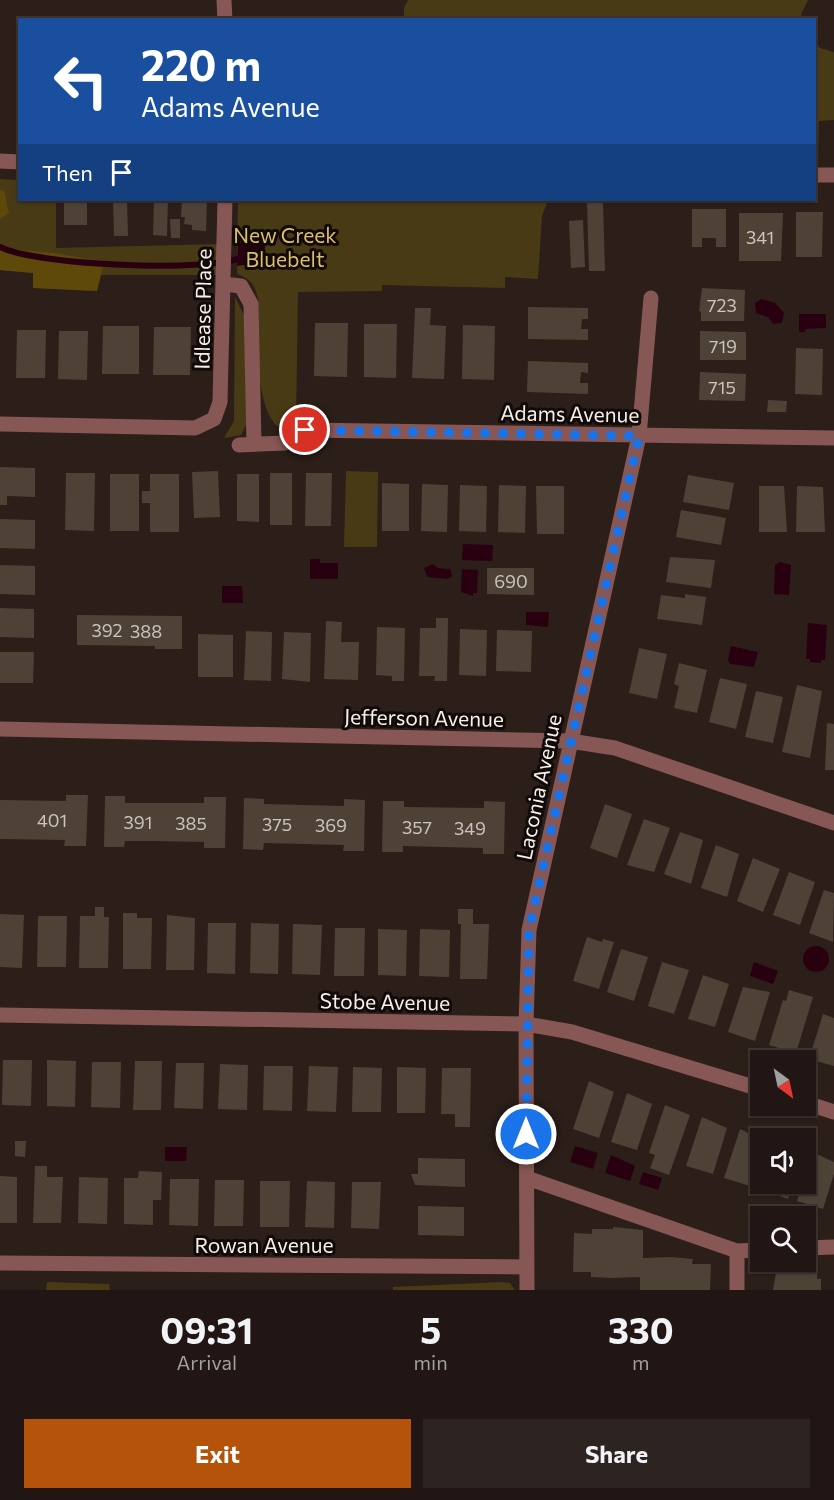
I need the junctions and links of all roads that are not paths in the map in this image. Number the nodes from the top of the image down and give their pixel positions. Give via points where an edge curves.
1 (224, 0) edge
2 (225, 18) edge
3 (0, 161) edge
4 (18, 162) edge
5 (816, 175) edge
6 (834, 176) edge
7 (225, 201) edge
8 (223, 277) junction
9 (651, 298) dead end
10 (0, 424) edge
11 (305, 430) dead end
12 (639, 436) junction
13 (834, 438) edge
14 (285, 443) dead end
15 (0, 729) edge
16 (570, 741) junction
17 (834, 823) edge
18 (0, 1014) edge
19 (526, 1024) junction
20 (750, 1086) edge
21 (816, 1106) edge
22 (834, 1112) edge
23 (527, 1178) junction
24 (834, 1247) edge
25 (816, 1248) edge
26 (750, 1250) edge
27 (737, 1251) junction
28 (0, 1263) edge
29 (527, 1267) junction
30 (528, 1290) edge
31 (736, 1290) edge

1 - 2 street
3 - 4 street
5 - 6 street
7 - 8 street, Idlease Place
8 - 10 street, Idlease Place via 220,402 214,419 195,428
8 - 14 street via 241,286 251,304 246,444
9 - 12 street, Laconia Avenue
11 - 12 street, Adams Avenue
12 - 13 street, Adams Avenue
12 - 16 street, Laconia Avenue
15 - 16 street, Jefferson Avenue
16 - 17 street, Jefferson Avenue via 615,748
16 - 19 street, Laconia Avenue via 529,930
18 - 19 street, Stobe Avenue
19 - 20 street, Stobe Avenue via 572,1032
19 - 23 street, Laconia Avenue
21 - 22 street
23 - 27 street
23 - 29 street, Laconia Avenue
24 - 25 street
26 - 27 street
27 - 31 street
28 - 29 street, Rowan Avenue
29 - 30 street, Laconia Avenue

